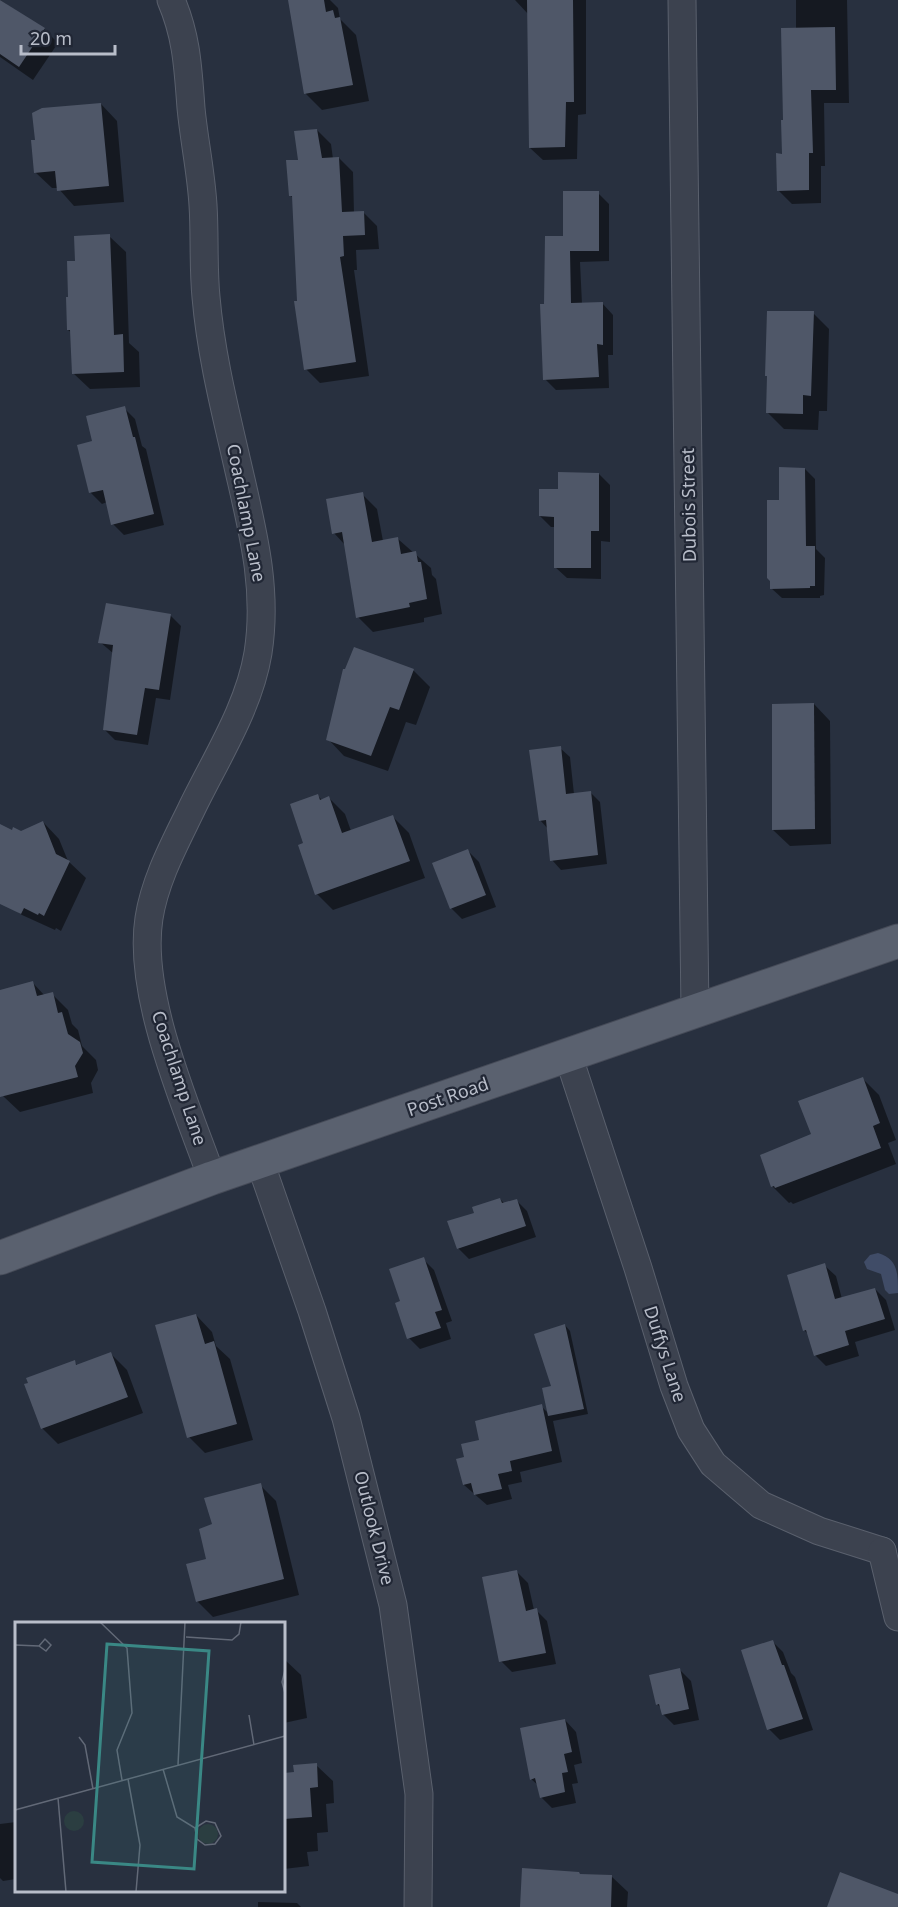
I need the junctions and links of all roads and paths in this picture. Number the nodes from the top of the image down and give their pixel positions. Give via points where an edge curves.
1 (171, 0) edge
2 (682, 0) edge
3 (898, 941) edge
4 (695, 1011) junction
5 (568, 1055) junction
6 (260, 1162) junction
7 (212, 1178) junction
8 (0, 1258) edge
9 (890, 1542) edge
10 (898, 1617) edge
11 (418, 1907) edge

1 - 7 street, Coachlamp Lane via 181,22 188,58 202,203 206,298 262,589 257,656 247,690 168,856 149,920 148,954 156,1009
2 - 4 street, Dubois Street
3 - 4 main road, Post Road
4 - 5 main road, Post Road
5 - 6 main road, Post Road
5 - 9 street, Duffys Lane via 674,1386 691,1430 713,1464 761,1505 819,1531
6 - 7 main road, Post Road
6 - 11 street, Outlook Drive via 346,1418 393,1605 419,1794
7 - 8 main road, Post Road
9 - 10 street, Duffys Lane

